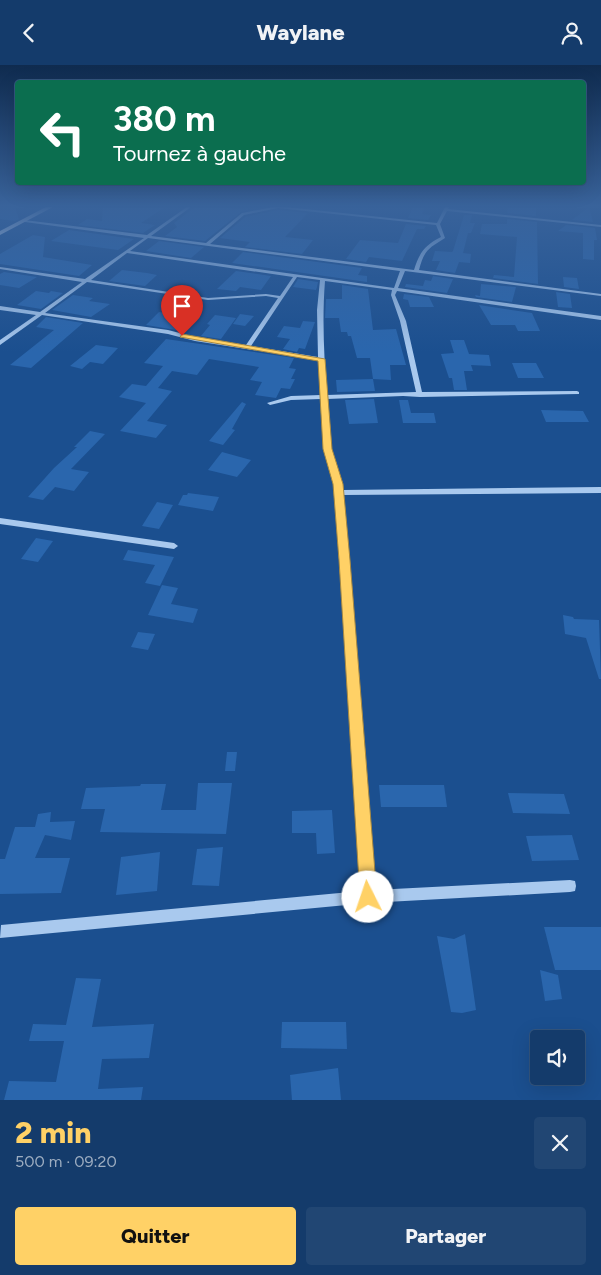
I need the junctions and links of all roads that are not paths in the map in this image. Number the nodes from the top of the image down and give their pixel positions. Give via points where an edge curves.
1 (122, 255) edge
2 (148, 255) edge
3 (292, 255) edge
4 (420, 255) edge
5 (0, 268) edge
6 (403, 270) junction
7 (416, 272) junction
8 (295, 277) junction
9 (323, 279) junction
10 (87, 281) junction
11 (394, 289) junction
12 (601, 295) edge
13 (280, 297) junction
14 (0, 308) edge
15 (40, 314) junction
16 (601, 318) edge
17 (0, 343) edge
18 (247, 348) junction
19 (321, 359) junction
20 (577, 393) dead end
21 (420, 395) junction
22 (325, 397) junction
23 (270, 403) dead end
24 (601, 491) edge
25 (338, 493) junction
26 (0, 521) edge
27 (174, 546) dead end
28 (570, 886) dead end
29 (368, 897) junction
30 (0, 933) edge

1 - 10 street
2 - 8 street
3 - 6 street
4 - 7 street
5 - 10 street
6 - 7 street
6 - 11 street
7 - 12 street
8 - 9 street
8 - 13 street
9 - 11 street
9 - 19 street
10 - 13 street via 208,299
10 - 15 street
11 - 16 street
11 - 21 street
13 - 18 street
14 - 15 street
15 - 17 street
15 - 18 street via 168,332
18 - 19 street
19 - 22 street
20 - 21 street
21 - 22 street
22 - 23 street via 291,398
22 - 25 street via 328,449
24 - 25 street
25 - 29 street
26 - 27 street
28 - 29 street
29 - 30 street

